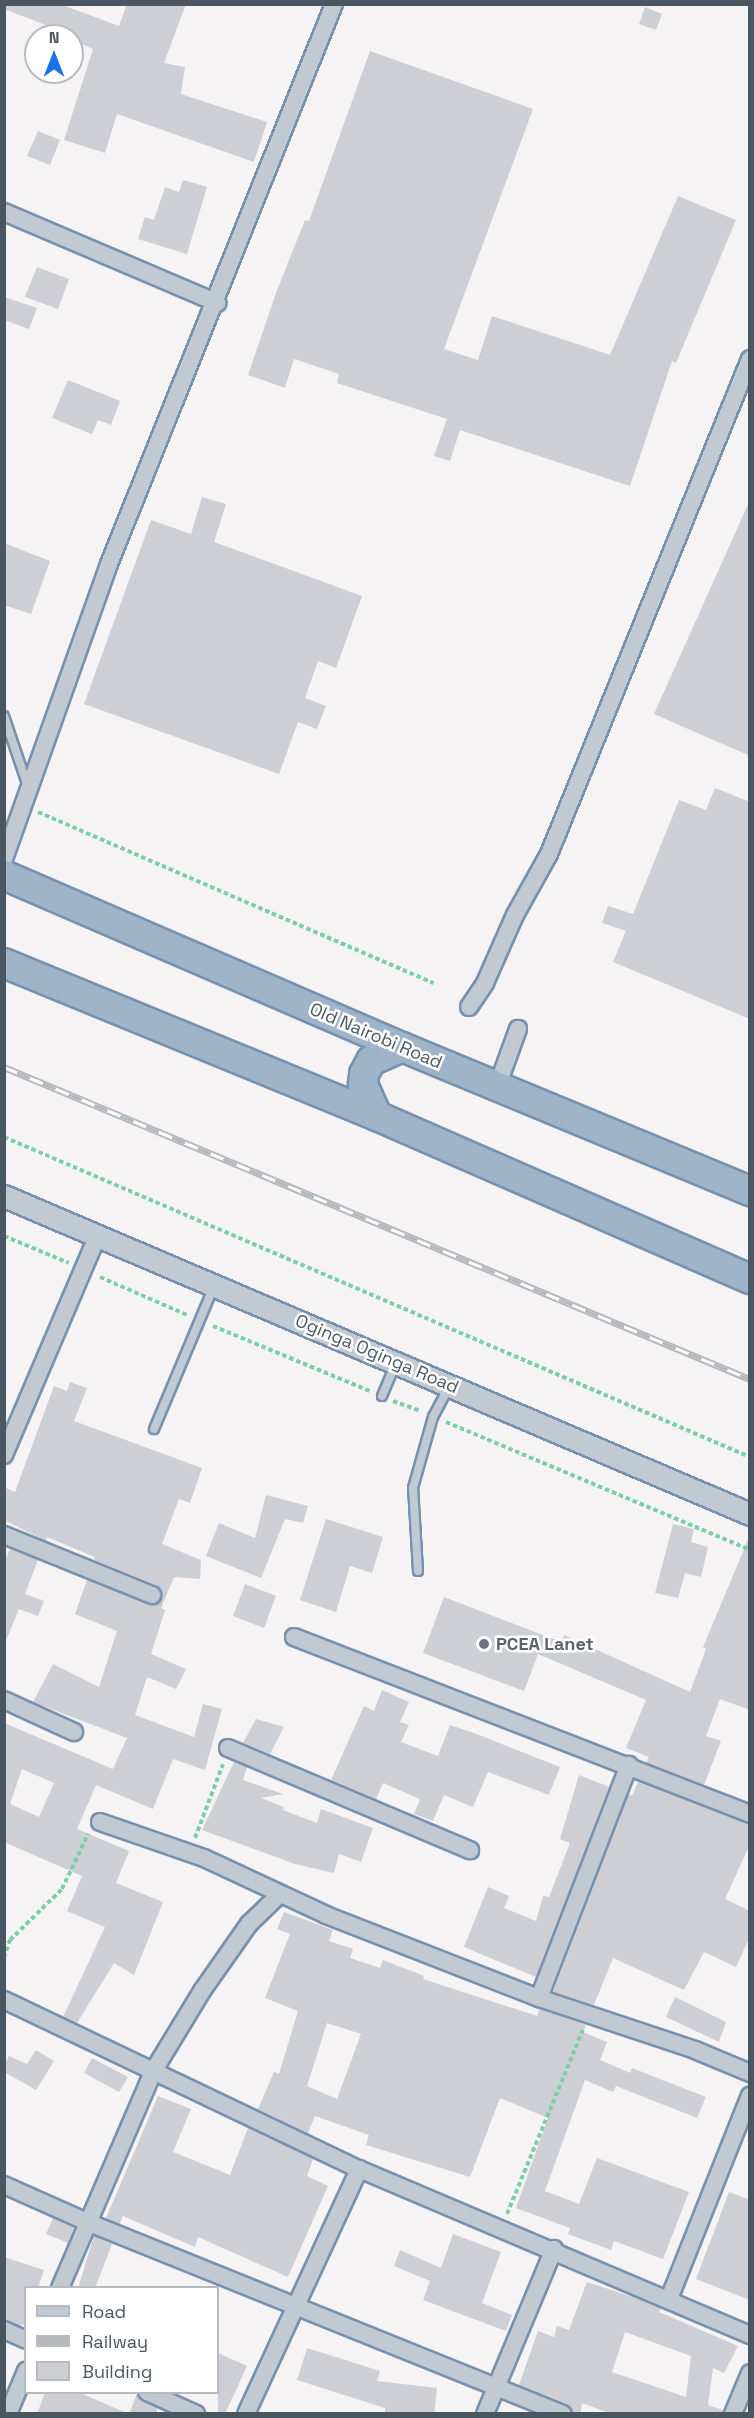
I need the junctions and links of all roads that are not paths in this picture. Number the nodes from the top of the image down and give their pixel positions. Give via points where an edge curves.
1 (334, 4) edge
2 (4, 212) edge
3 (217, 303) junction
4 (750, 359) edge
5 (4, 716) edge
6 (28, 787) junction
7 (4, 859) edge
8 (4, 875) edge
9 (4, 963) edge
10 (469, 1007) dead end
11 (518, 1029) dead end
12 (402, 1047) junction
13 (497, 1087) junction
14 (377, 1116) junction
15 (750, 1191) edge
16 (4, 1196) edge
17 (95, 1240) junction
18 (750, 1279) edge
19 (213, 1289) junction
20 (394, 1367) junction
21 (447, 1390) junction
22 (383, 1394) dead end
23 (154, 1429) dead end
24 (4, 1455) edge
25 (750, 1514) edge
26 (4, 1535) edge
27 (418, 1571) dead end
28 (152, 1595) dead end
29 (294, 1637) dead end
30 (4, 1700) edge
31 (74, 1732) dead end
32 (228, 1748) road end
33 (629, 1765) junction
34 (750, 1814) edge
35 (100, 1822) road end
36 (470, 1850) dead end
37 (279, 1895) junction
38 (539, 1998) junction
39 (4, 2000) edge
40 (154, 2070) junction
41 (750, 2073) edge
42 (750, 2095) edge
43 (359, 2169) junction
44 (4, 2185) edge
45 (87, 2222) junction
46 (554, 2249) junction
47 (61, 2286) edge
48 (669, 2299) junction
49 (297, 2306) junction
50 (4, 2330) edge
51 (750, 2335) edge
52 (24, 2339) edge
53 (750, 2373) edge
54 (24, 2376) edge
55 (495, 2386) junction
56 (151, 2394) edge
57 (8, 2414) edge
58 (196, 2414) edge
59 (246, 2414) edge
60 (485, 2414) edge
61 (563, 2414) edge
62 (733, 2414) edge

1 - 3 street
2 - 3 street
3 - 6 street via 109,564
4 - 10 street via 549,854 514,915 485,984
5 - 6 lane
6 - 7 street via 25,806
8 - 12 highway, Old Nairobi Road
9 - 14 highway
11 - 13 street
12 - 13 highway, Old Nairobi Road
12 - 14 highway via 380,1054 366,1068 363,1084
13 - 15 highway, Old Nairobi Road
14 - 18 highway
16 - 17 street, Oginga Oginga Road
17 - 19 street, Oginga Oginga Road
17 - 24 street
19 - 20 street, Oginga Oginga Road
19 - 23 lane
20 - 21 street, Oginga Oginga Road
20 - 22 lane
21 - 25 street, Oginga Oginga Road
21 - 27 lane via 436,1411 413,1488
26 - 28 street
29 - 33 street
30 - 31 street
32 - 36 street
33 - 34 street
33 - 38 street
35 - 37 street via 189,1853
37 - 38 street
37 - 40 street via 249,1924
38 - 41 street
39 - 40 street
40 - 43 street
40 - 45 street
42 - 48 street
43 - 46 street
43 - 49 street
44 - 45 street
45 - 47 street
45 - 49 street
46 - 48 street
46 - 55 street
48 - 51 street
49 - 55 street
49 - 59 street
50 - 52 street
53 - 62 street
54 - 57 street
55 - 60 street
55 - 61 street
56 - 58 street

